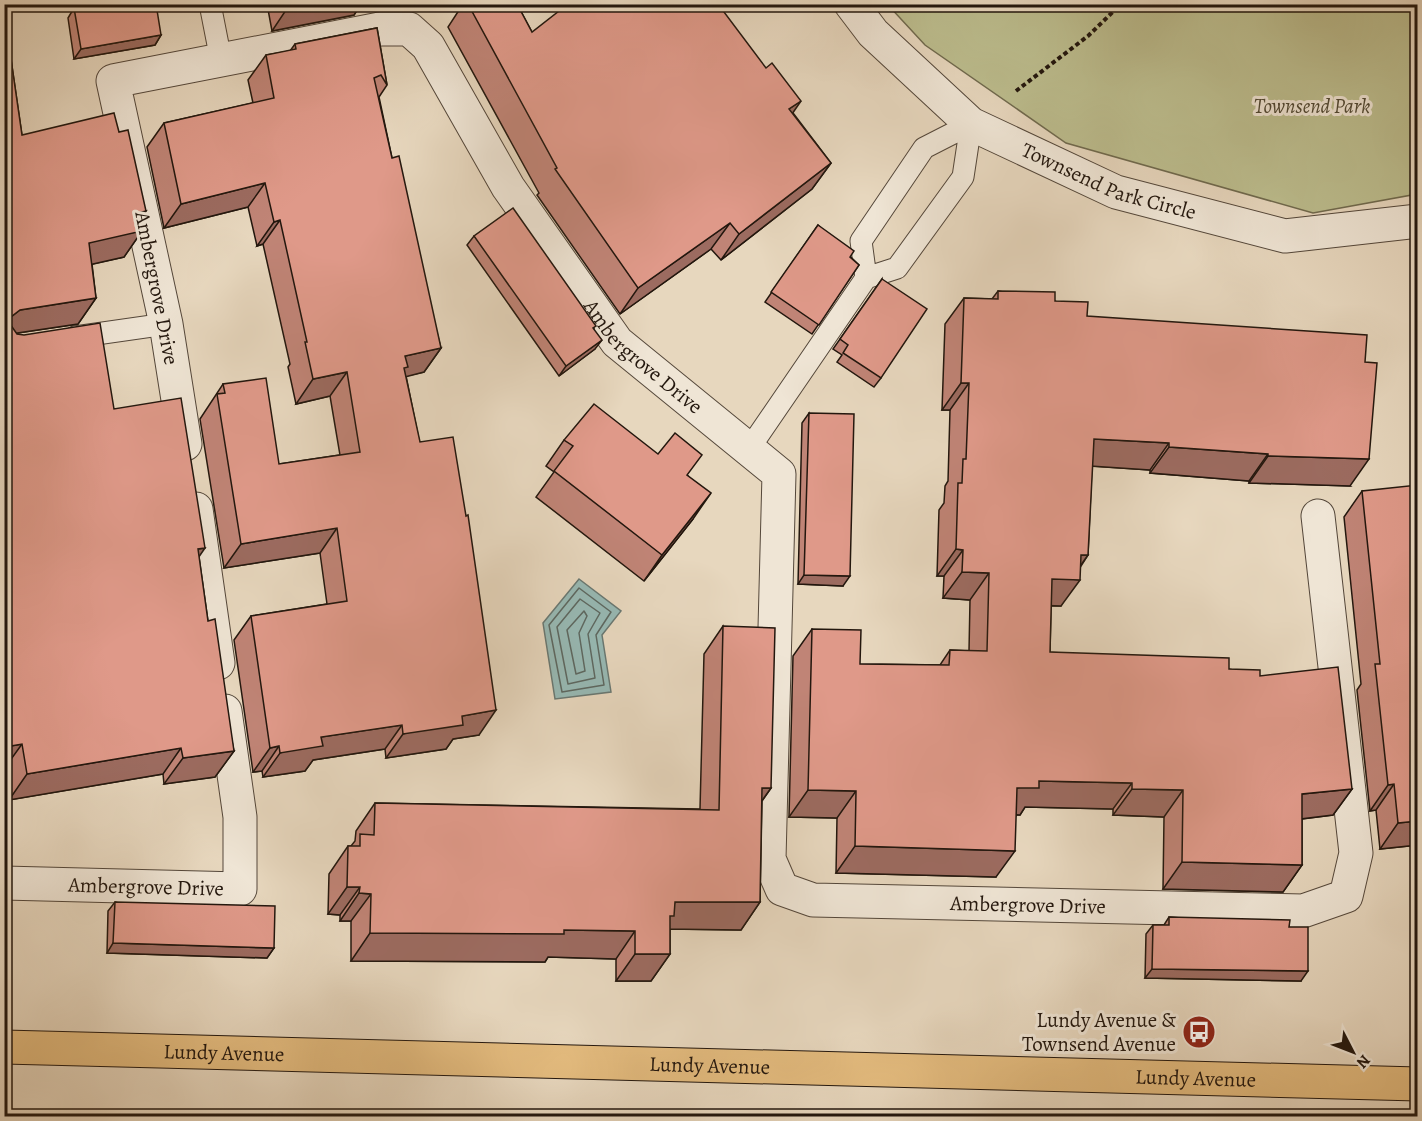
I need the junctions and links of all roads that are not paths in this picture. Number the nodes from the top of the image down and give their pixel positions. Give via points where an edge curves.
1 (210, 4) edge
2 (851, 4) edge
3 (221, 60) junction
4 (971, 124) junction
5 (1418, 221) edge
6 (866, 278) junction
7 (166, 324) junction
8 (51, 341) edge
9 (749, 449) junction
10 (1318, 516) dead end
11 (4, 883) edge
12 (4, 1047) edge
13 (1418, 1084) edge

1 - 3 lane
2 - 4 street, Townsend Park Circle via 873,33
3 - 7 street, Ambergrove Drive via 113,81
3 - 9 street, Ambergrove Drive via 380,29 409,29 428,46 508,187 616,342
4 - 5 street, Townsend Park Circle via 1116,192 1285,236
4 - 6 lane via 963,177 897,268
4 - 6 lane via 924,148 861,241
6 - 9 lane
7 - 8 lane
7 - 11 street, Ambergrove Drive via 240,817 240,889
9 - 10 street, Ambergrove Drive via 779,474 769,859 782,890 813,900 1303,911 1346,896 1356,853
12 - 13 main road, Lundy Avenue

